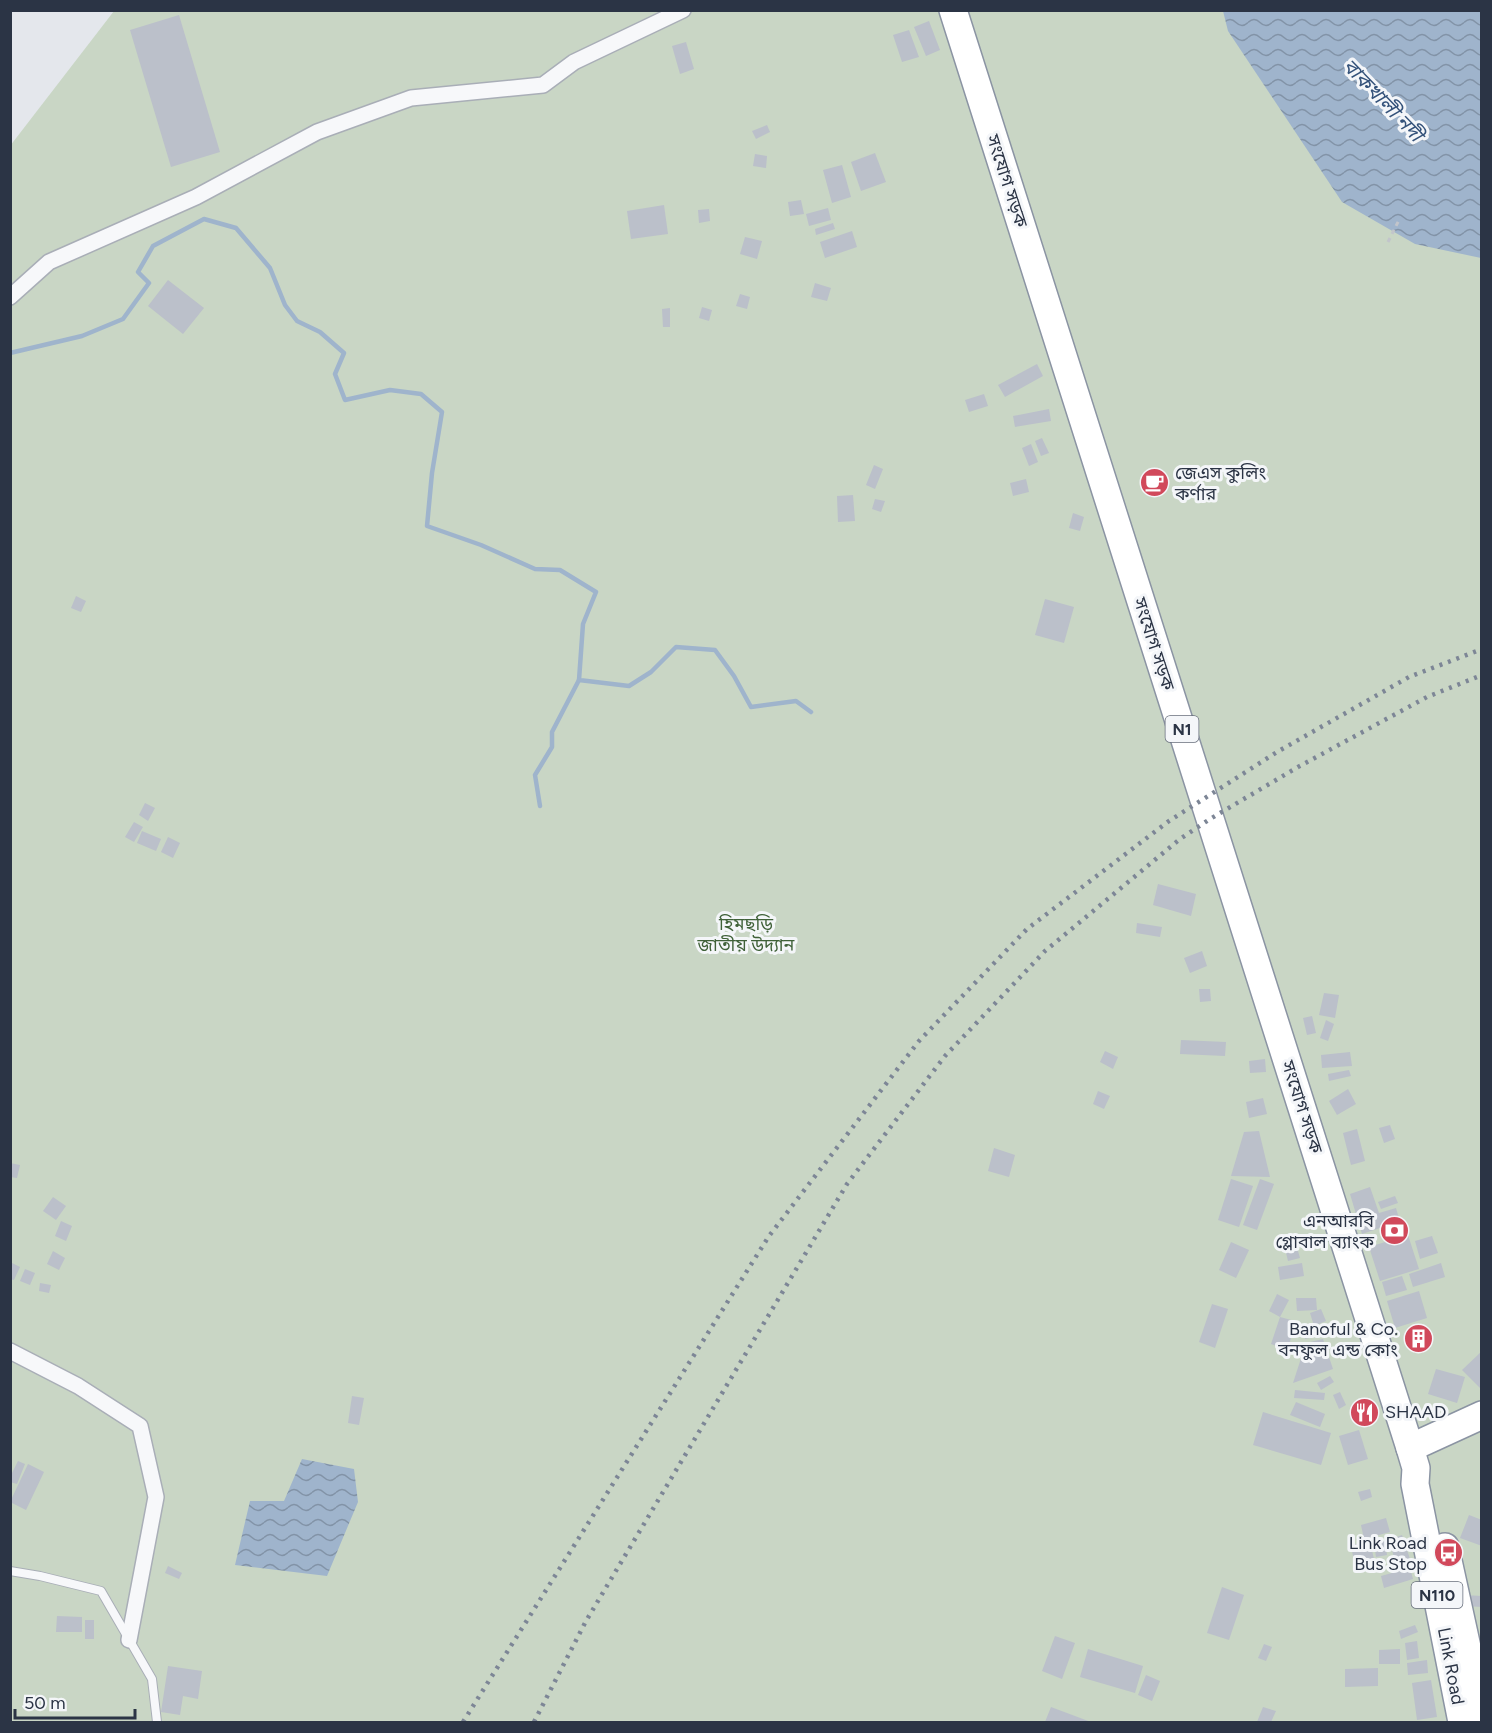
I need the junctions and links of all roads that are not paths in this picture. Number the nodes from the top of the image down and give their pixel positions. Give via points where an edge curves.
1 (683, 10) edge
2 (953, 10) edge
3 (10, 297) edge
4 (10, 1351) edge
5 (1482, 1415) edge
6 (1413, 1458) junction
7 (10, 1570) edge
8 (129, 1640) junction
9 (1482, 1716) edge
10 (157, 1722) edge
11 (1462, 1722) edge

1 - 3 street via 574,62 543,85 411,98 317,132 196,197 49,262
2 - 6 highway, সংযোগ সড়ক / N1
4 - 8 street via 78,1386 140,1426 156,1497
5 - 6 highway
6 - 9 highway, Link Road / N110 via 1434,1499
6 - 11 highway, Link Road / N110
7 - 8 lane via 101,1591
8 - 10 lane via 152,1679

